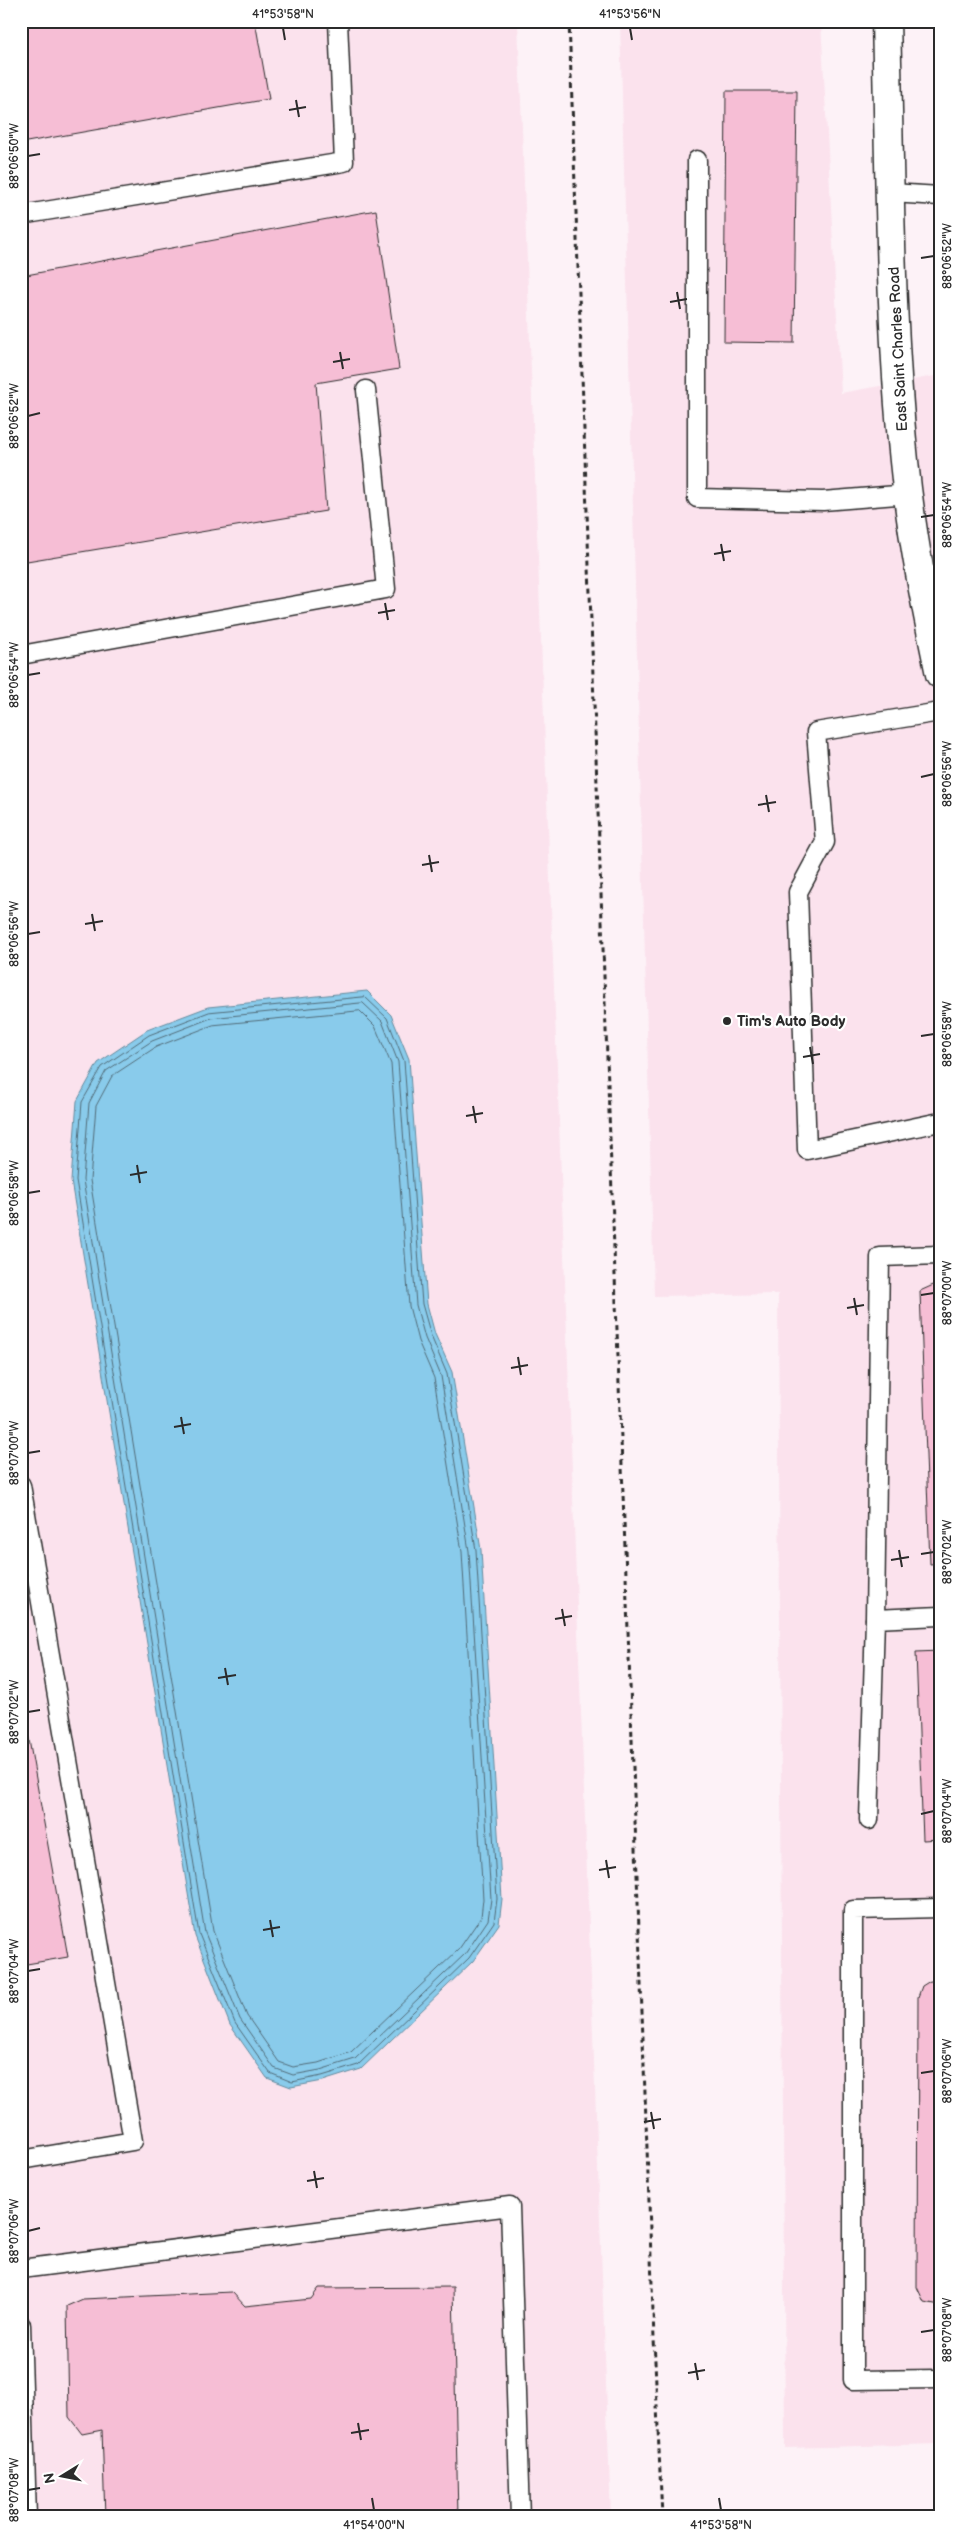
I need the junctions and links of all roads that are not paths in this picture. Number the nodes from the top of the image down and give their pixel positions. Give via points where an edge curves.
1 (338, 21) edge
2 (886, 21) edge
3 (697, 160) dead end
4 (891, 193) junction
5 (940, 196) edge
6 (21, 215) edge
7 (366, 390) dead end
8 (908, 494) junction
9 (21, 655) edge
10 (940, 674) edge
11 (940, 712) edge
12 (940, 1122) edge
13 (940, 1255) edge
14 (21, 1485) edge
15 (940, 1616) edge
16 (875, 1619) junction
17 (869, 1820) dead end
18 (940, 1908) edge
19 (21, 2159) edge
20 (21, 2269) edge
21 (21, 2325) edge
22 (940, 2379) edge
23 (27, 2517) edge
24 (520, 2517) edge

1 - 6 lane via 344,162
2 - 4 street, East Saint Charles Road
3 - 8 lane via 698,498 823,501
4 - 5 lane
4 - 8 street, East Saint Charles Road via 898,385
7 - 9 lane via 386,589
8 - 10 street, East Saint Charles Road
11 - 12 lane via 816,732 825,842 798,892 808,1150
13 - 16 lane via 880,1257
14 - 19 lane via 133,2141
15 - 16 lane
16 - 17 lane
18 - 22 lane via 853,1910 853,2380
20 - 24 lane via 510,2206
21 - 23 lane

